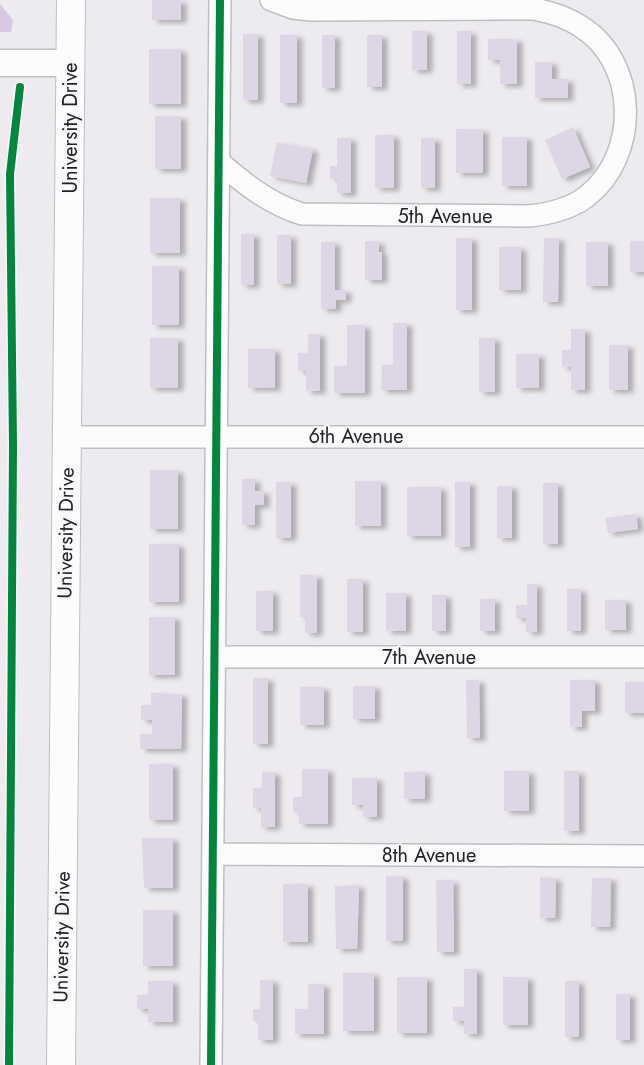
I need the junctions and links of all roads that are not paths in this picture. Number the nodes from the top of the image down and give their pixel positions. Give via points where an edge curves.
1 (71, 0) edge
2 (220, 0) edge
3 (271, 0) edge
4 (0, 63) edge
5 (70, 63) junction
6 (219, 162) junction
7 (216, 436) junction
8 (67, 437) junction
9 (644, 437) edge
10 (214, 657) junction
11 (644, 657) edge
12 (213, 854) junction
13 (644, 856) edge
14 (61, 1065) edge
15 (211, 1065) edge

1 - 5 main road, University Drive
2 - 6 street
3 - 6 street, 5th Avenue via 311,10 534,9 550,12 582,26 607,53 623,89 626,111 620,147 601,182 585,197 548,214 529,216 302,214 267,200
4 - 5 street
5 - 8 main road, University Drive
6 - 7 street
7 - 8 street, 6th Avenue
7 - 9 street, 6th Avenue
7 - 10 street
8 - 14 main road, University Drive
10 - 11 street, 7th Avenue
10 - 12 street
12 - 13 street, 8th Avenue
12 - 15 street

